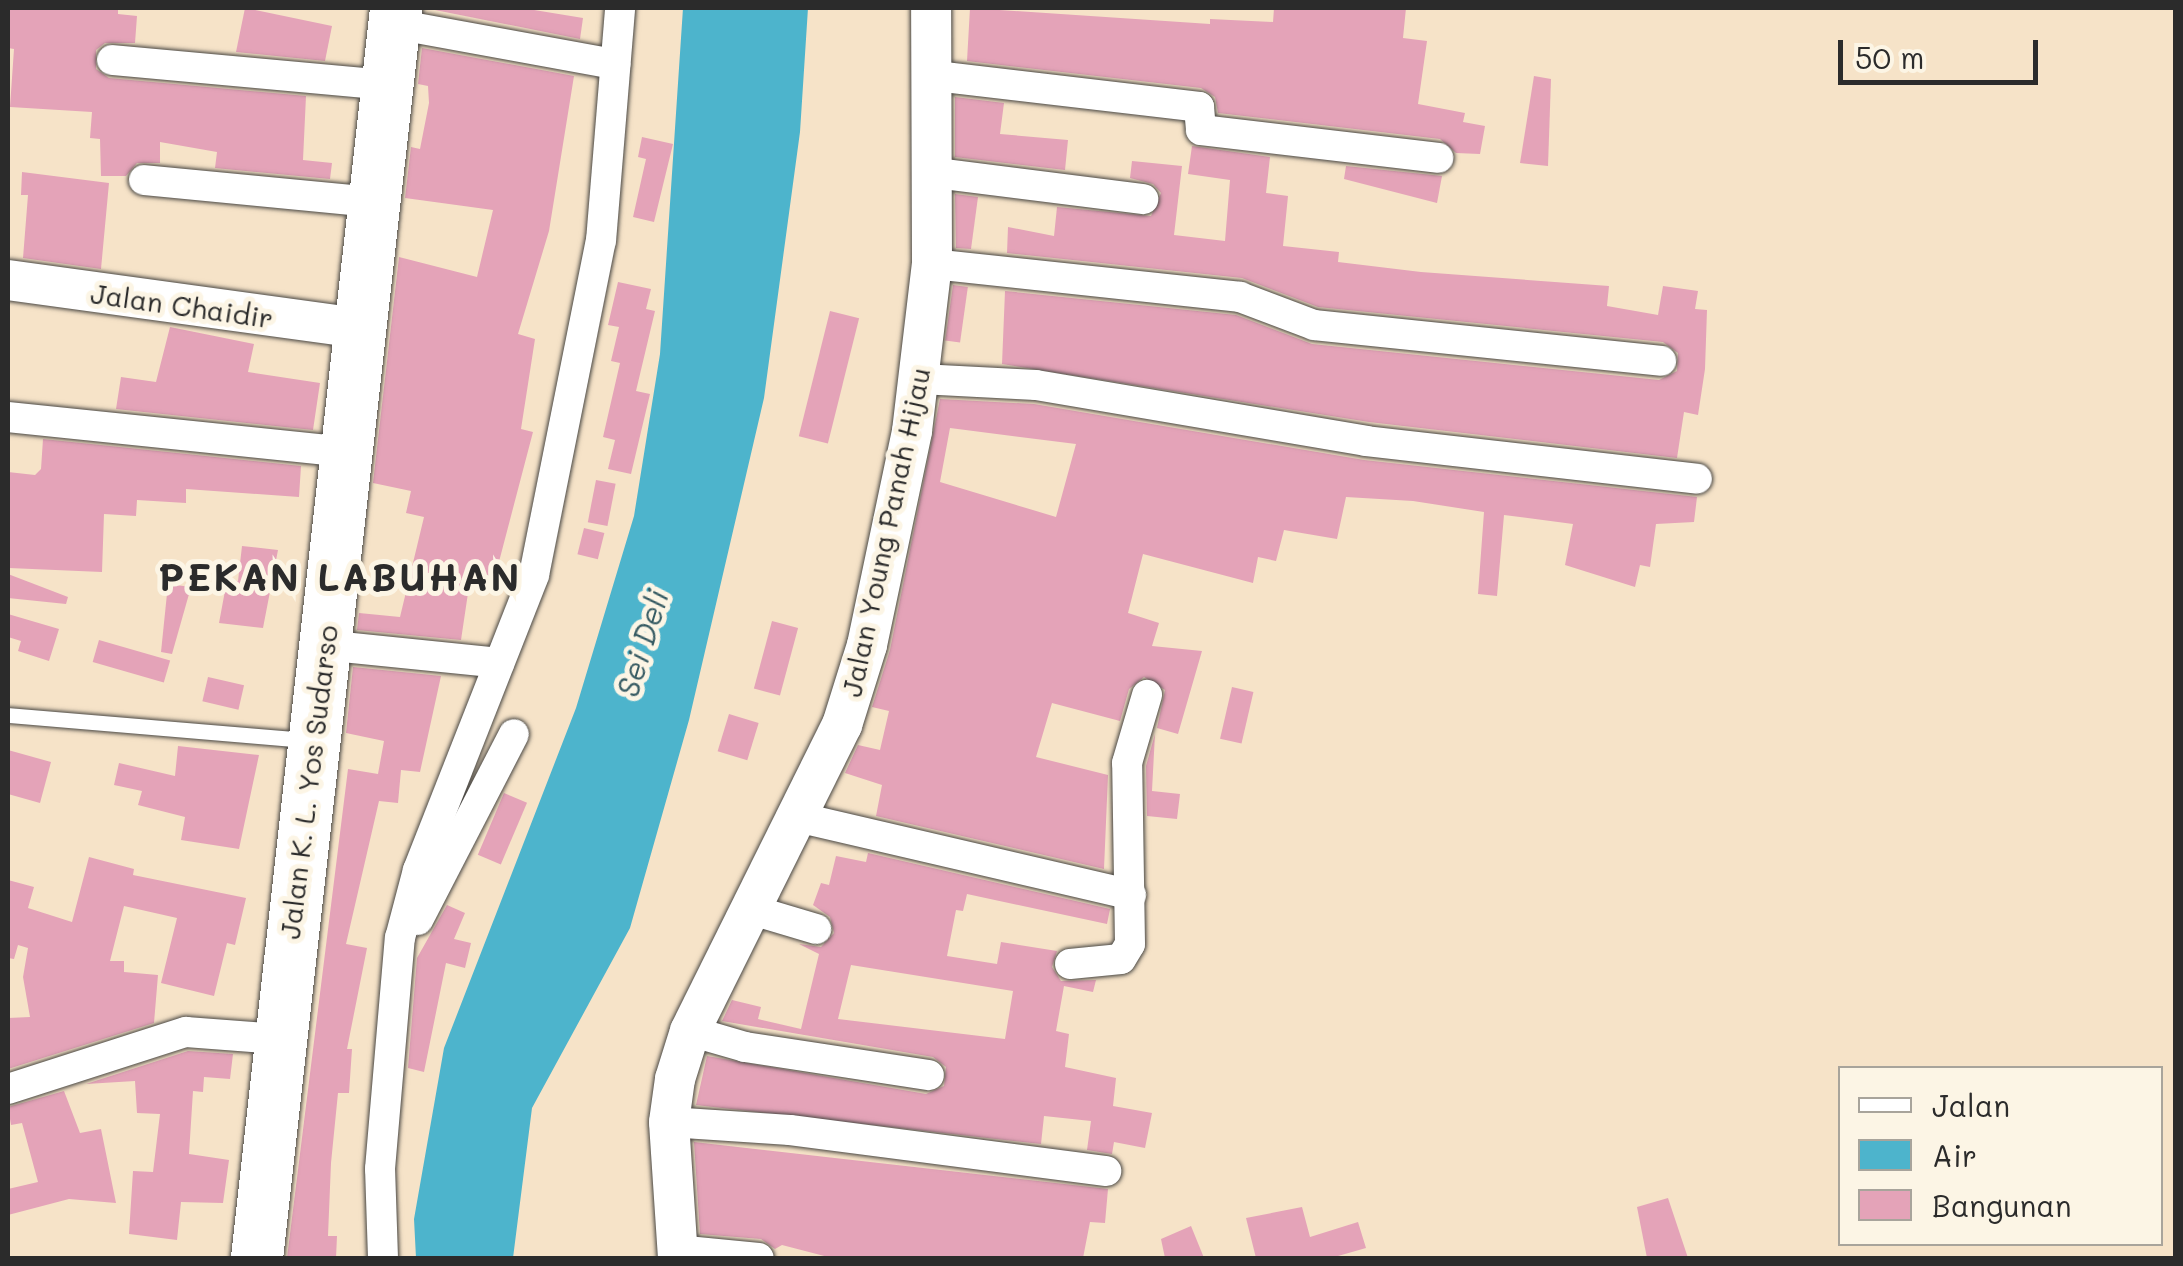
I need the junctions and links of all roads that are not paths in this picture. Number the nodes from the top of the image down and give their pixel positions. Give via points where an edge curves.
1 (620, 8) edge
2 (931, 8) edge
3 (395, 16) edge
4 (112, 60) dead end
5 (616, 64) junction
6 (926, 75) junction
7 (387, 85) junction
8 (1438, 158) dead end
9 (936, 173) junction
10 (144, 180) dead end
11 (1143, 198) dead end
12 (373, 202) junction
13 (932, 264) junction
14 (8, 280) edge
15 (357, 328) junction
16 (1661, 360) dead end
17 (920, 379) junction
18 (8, 417) edge
19 (346, 452) junction
20 (1697, 479) dead end
21 (323, 645) junction
22 (499, 663) junction
23 (1147, 694) dead end
24 (8, 715) edge
25 (514, 734) dead end
26 (311, 741) junction
27 (797, 818) junction
28 (1131, 896) junction
29 (752, 910) junction
30 (816, 930) dead end
31 (1070, 964) dead end
32 (396, 968) junction
33 (690, 1031) junction
34 (278, 1039) junction
35 (929, 1075) dead end
36 (8, 1088) edge
37 (669, 1122) junction
38 (1106, 1171) dead end
39 (677, 1254) edge
40 (257, 1258) edge
41 (383, 1258) edge
42 (759, 1258) edge

1 - 5 street
2 - 6 street, Jalan Young Panah Hijau
3 - 5 street
3 - 7 highway, Jalan K. L. Yos Sudarso
4 - 7 street
5 - 22 street via 601,241 534,574
6 - 8 street via 1200,108 1201,130
6 - 9 street, Jalan Young Panah Hijau
7 - 12 highway, Jalan K. L. Yos Sudarso
9 - 11 street
9 - 13 street, Jalan Young Panah Hijau
10 - 12 street
12 - 15 highway, Jalan K. L. Yos Sudarso
13 - 16 street via 1240,296 1314,325
13 - 17 street, Jalan Young Panah Hijau
14 - 15 street, Jalan Chaidir
15 - 19 highway, Jalan K. L. Yos Sudarso
17 - 20 street via 1036,385 1366,441
17 - 27 street, Jalan Young Panah Hijau via 856,685
18 - 19 street
19 - 21 highway, Jalan K. L. Yos Sudarso
21 - 22 street
21 - 26 highway, Jalan K. L. Yos Sudarso
22 - 32 street via 418,870
23 - 28 street via 1127,763
24 - 26 lane
25 - 32 street
26 - 34 highway, Jalan K. L. Yos Sudarso
27 - 28 street
27 - 29 street, Jalan Young Panah Hijau
28 - 31 street via 1130,944 1122,960
29 - 30 street
29 - 33 street, Jalan Young Panah Hijau
32 - 41 street via 380,1169
33 - 35 street via 745,1047
33 - 37 street, Jalan Young Panah Hijau
34 - 36 street via 186,1032
34 - 40 highway, Jalan K. L. Yos Sudarso
37 - 38 street via 790,1130
37 - 39 street, Jalan Young Panah Hijau
39 - 42 street

